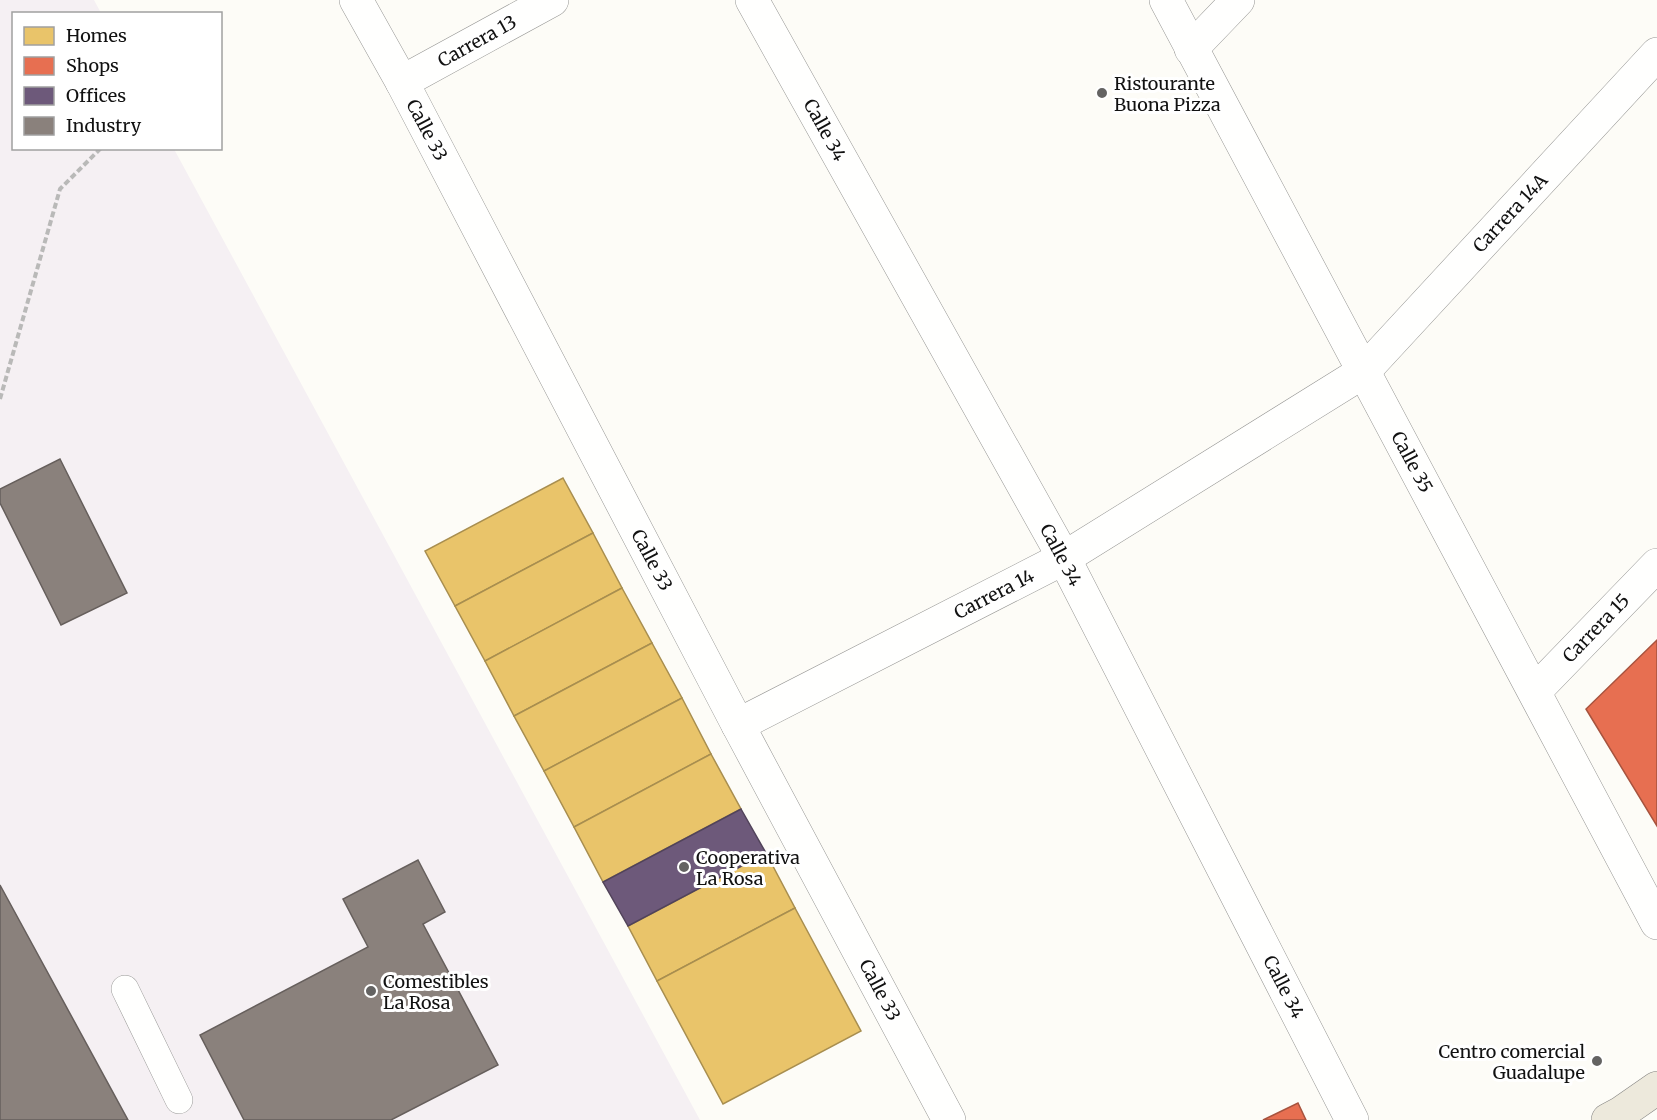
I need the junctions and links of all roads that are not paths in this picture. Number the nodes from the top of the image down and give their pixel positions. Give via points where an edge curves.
1 (356, 0) edge
2 (552, 0) edge
3 (752, 0) edge
4 (1166, 0) edge
5 (1238, 0) edge
6 (1191, 49) junction
7 (1657, 54) edge
8 (402, 82) junction
9 (1363, 372) junction
10 (1064, 558) junction
11 (1657, 565) edge
12 (1534, 691) junction
13 (738, 725) junction
14 (1657, 923) edge
15 (125, 989) dead end
16 (1657, 1088) edge
17 (179, 1100) dead end
18 (949, 1120) edge
19 (1352, 1120) edge
20 (1608, 1120) edge

1 - 8 street, Calle 33
2 - 8 street, Carrera 13
3 - 10 street, Calle 34
4 - 6 street, Calle 35
5 - 6 street
6 - 9 street, Calle 35
7 - 9 street, Carrera 14A
8 - 13 street, Calle 33
9 - 10 street, Carrera 14
9 - 12 street, Calle 35
10 - 13 street, Carrera 14
10 - 19 street, Calle 34
11 - 12 street, Carrera 15
12 - 14 street, Calle 35
13 - 18 street, Calle 33
15 - 17 lane
16 - 20 main road

